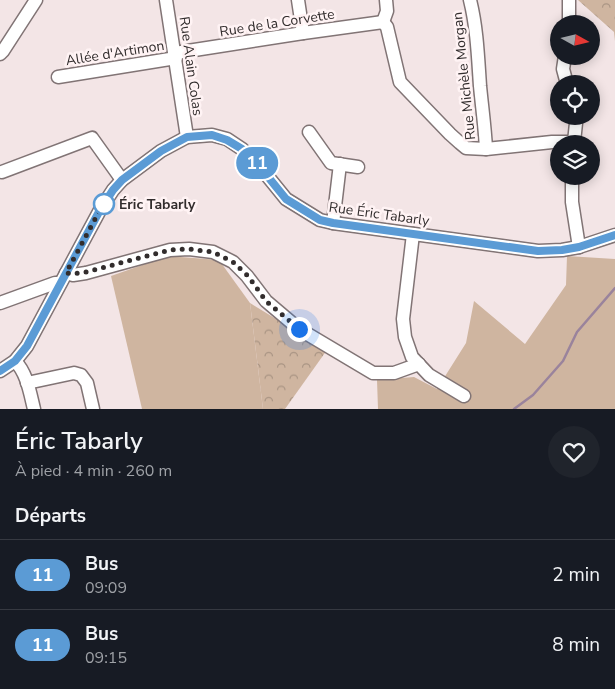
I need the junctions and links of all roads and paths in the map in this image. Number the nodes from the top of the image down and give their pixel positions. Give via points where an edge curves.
1 (36, 0) edge
2 (166, 0) edge
3 (298, 0) edge
4 (386, 0) edge
5 (470, 0) edge
6 (569, 0) edge
7 (568, 15) edge
8 (383, 22) junction
9 (303, 33) junction
10 (0, 54) edge
11 (176, 56) junction
12 (58, 77) dead end
13 (309, 132) dead end
14 (187, 137) junction
15 (550, 142) edge
16 (486, 149) junction
17 (340, 164) junction
18 (358, 167) dead end
19 (2, 172) dead end
20 (122, 180) junction
21 (572, 185) edge
22 (333, 223) junction
23 (414, 234) junction
24 (615, 235) edge
25 (579, 247) junction
26 (63, 278) junction
27 (0, 303) edge
28 (15, 361) junction
29 (419, 364) junction
30 (0, 371) edge
31 (28, 383) junction
32 (464, 396) dead end
33 (34, 409) edge
34 (93, 409) edge

1 - 10 street
2 - 11 street, Rue Alain Colas
3 - 9 street
4 - 8 street
5 - 16 street, Rue Michèle Morgan via 477,41
6 - 7 street
8 - 9 street, Rue de la Corvette
8 - 16 street via 400,82 460,144 466,148
9 - 11 street, Rue de la Corvette
11 - 12 street, Allée d'Artimon
11 - 14 street, Rue Alain Colas
13 - 17 street via 331,163
14 - 20 street, Rue Éric Tabarly via 161,151
14 - 22 street, Rue Éric Tabarly via 212,135 227,140 256,162 286,199 320,220
15 - 16 street
17 - 18 street
17 - 22 street
19 - 20 street via 92,138
20 - 26 street, Rue Éric Tabarly via 100,210
21 - 25 street
22 - 23 street, Rue Éric Tabarly
23 - 25 street, Rue Éric Tabarly via 538,251
23 - 29 street via 403,319 412,357
24 - 25 street, Rue Éric Tabarly
26 - 27 street
26 - 28 street, Rue Éric Tabarly via 27,346
26 - 29 street via 170,250 213,252 233,262 266,301 299,329 373,373 394,373
28 - 30 street
28 - 31 street
29 - 32 street via 429,375
31 - 33 street
31 - 34 street via 74,373 81,375 87,383

